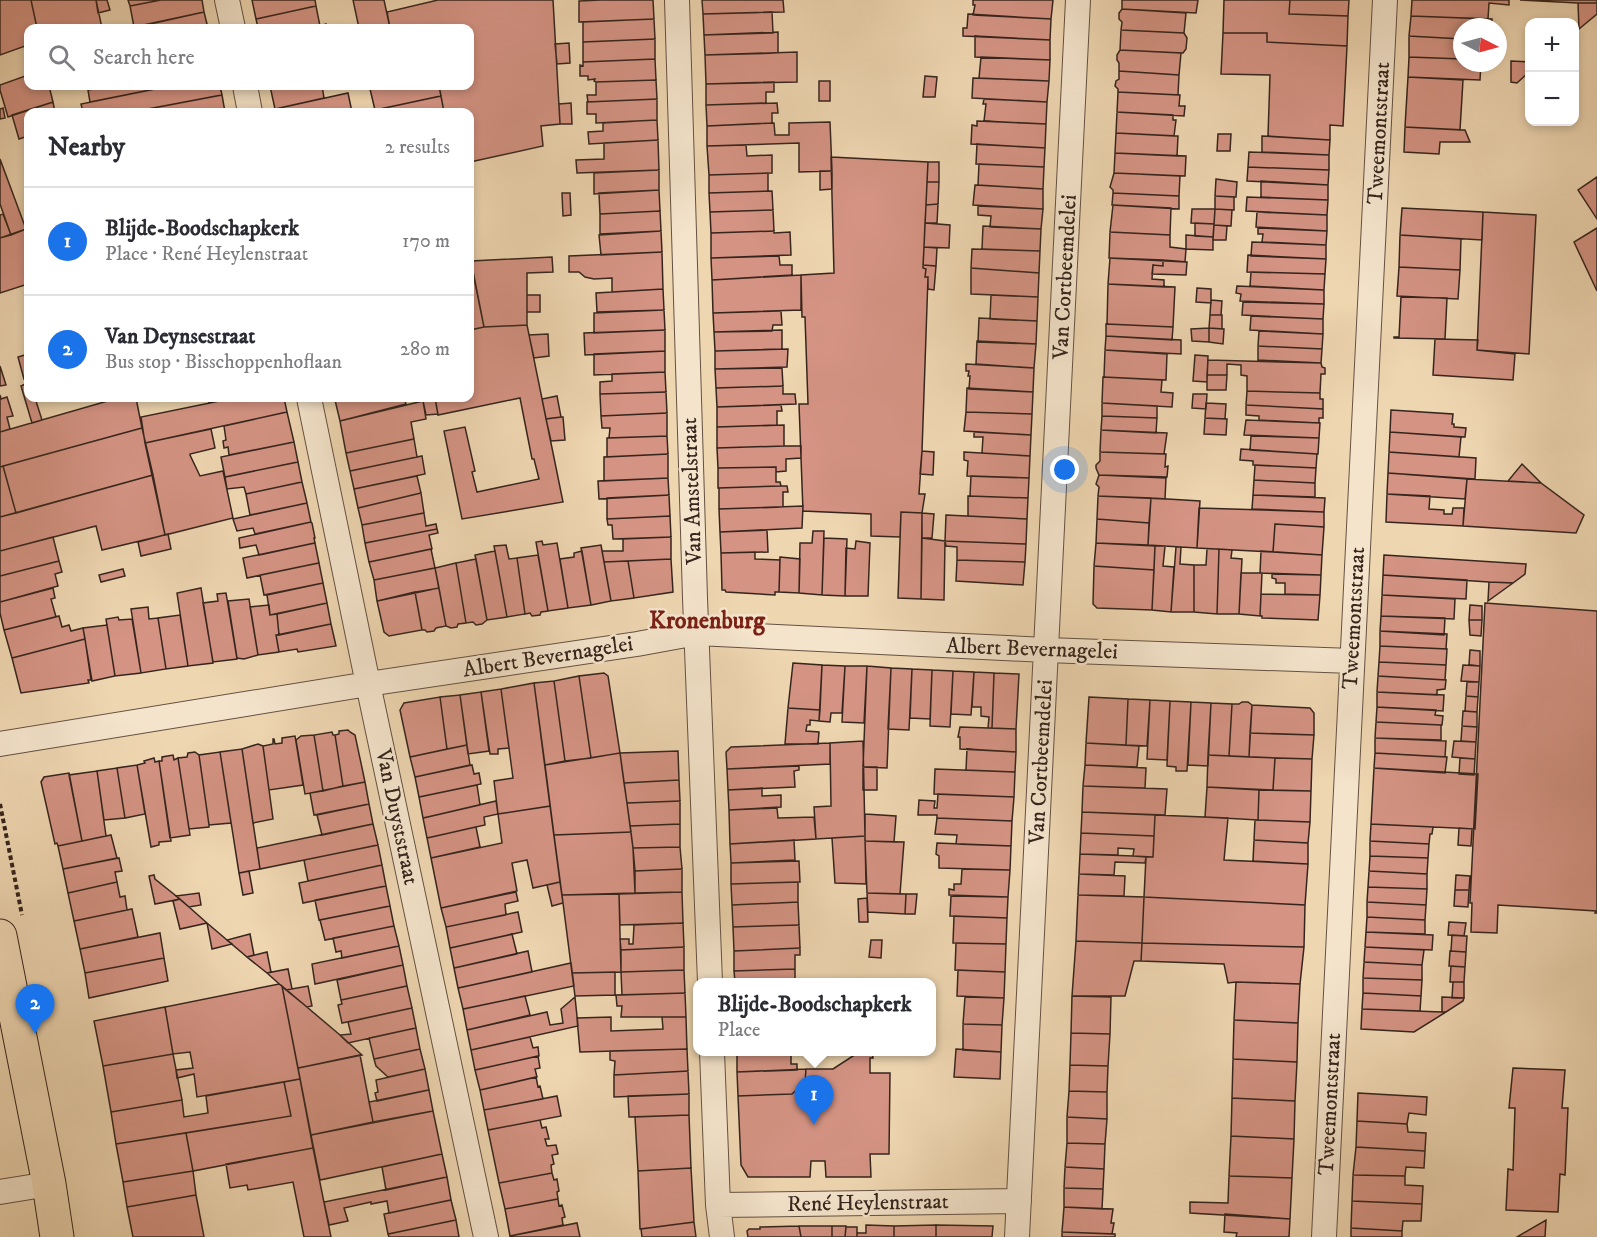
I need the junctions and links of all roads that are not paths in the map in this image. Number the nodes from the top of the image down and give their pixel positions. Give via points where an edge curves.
1 (227, 0) edge
2 (677, 0) edge
3 (1078, 0) edge
4 (1385, 0) edge
5 (232, 24) edge
6 (245, 90) edge
7 (249, 108) edge
8 (310, 402) edge
9 (697, 633) junction
10 (1046, 650) junction
11 (1352, 661) junction
12 (368, 684) junction
13 (0, 744) edge
14 (0, 936) edge
15 (710, 978) edge
16 (712, 1056) edge
17 (49, 1184) junction
18 (0, 1192) edge
19 (1018, 1201) junction
20 (718, 1205) junction
21 (57, 1237) edge
22 (486, 1237) edge
23 (722, 1237) edge
24 (1017, 1237) edge
25 (1324, 1237) edge

1 - 5 street
2 - 9 street, Van Amstelstraat
3 - 10 street, Van Cortbeemdelei
4 - 11 street, Tweemontstraat
6 - 7 street
8 - 12 street, Van Duyststraat
9 - 10 street, Albert Bevernagelei
9 - 12 street, Albert Bevernagelei
9 - 15 street, Van Amstelstraat
10 - 11 street, Albert Bevernagelei
10 - 19 street, Van Cortbeemdelei
11 - 25 street, Tweemontstraat
12 - 13 street, Albert Bevernagelei
12 - 22 street, Van Duyststraat
14 - 17 main road
16 - 20 street
17 - 18 street
17 - 21 main road
19 - 20 street, René Heylenstraat
19 - 24 street, Van Cortbeemdelei
20 - 23 street

